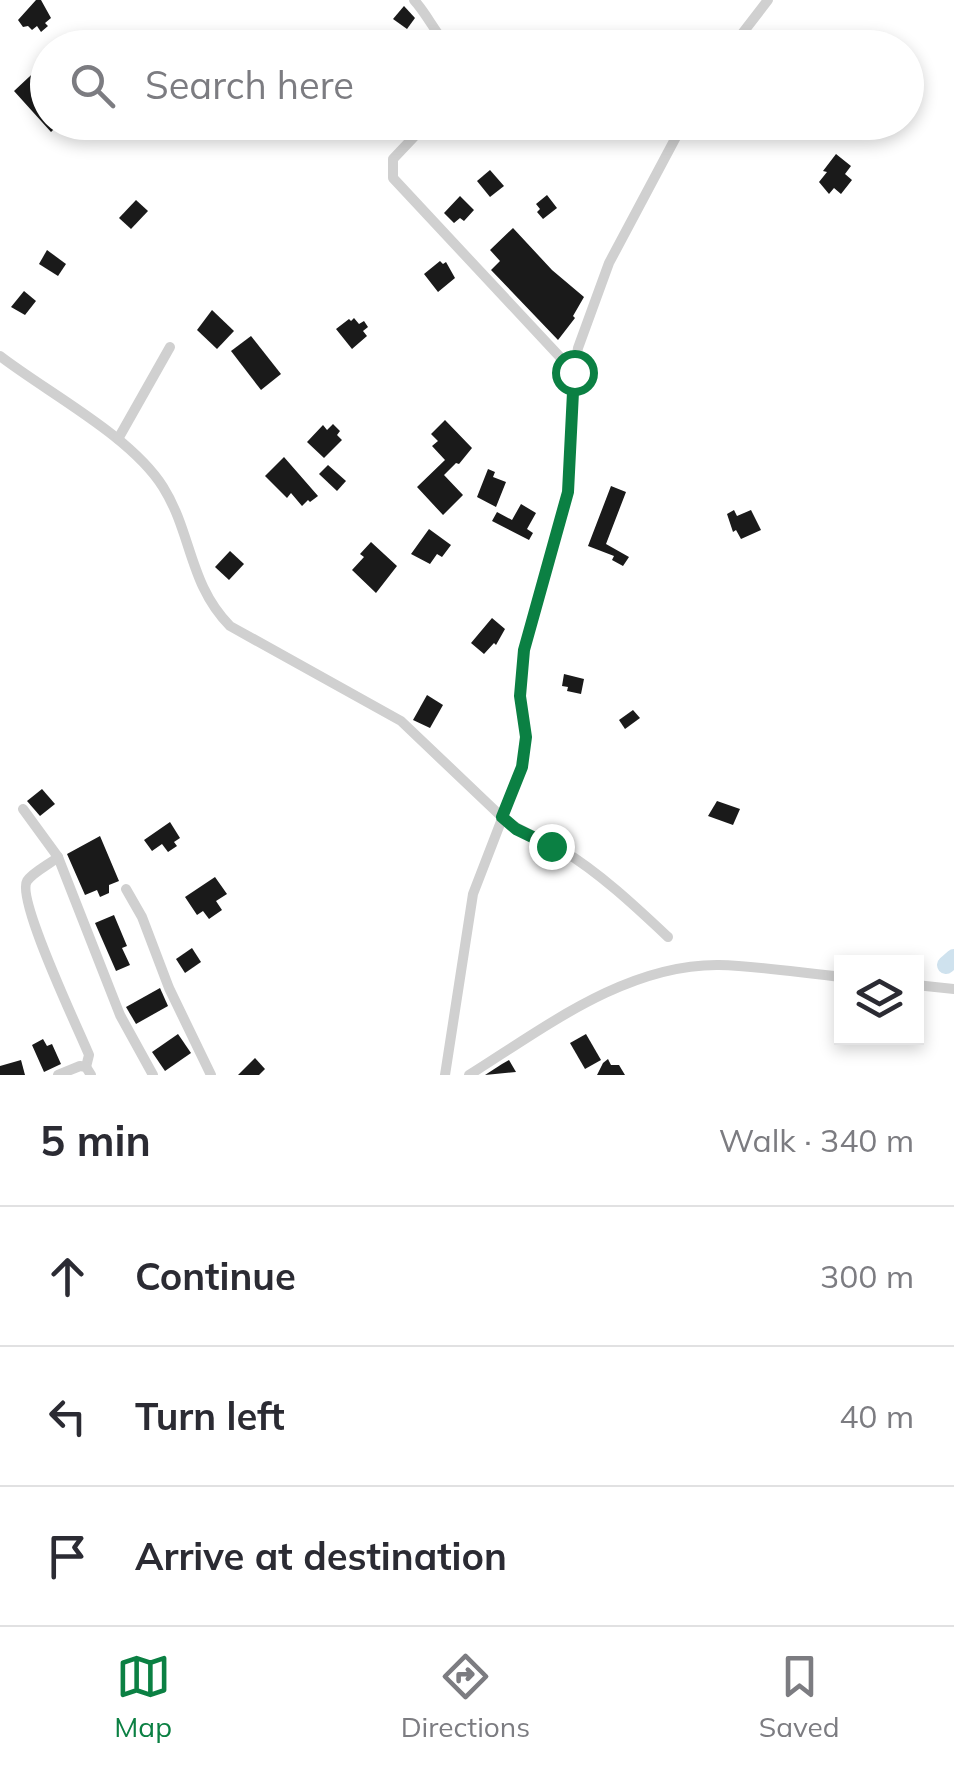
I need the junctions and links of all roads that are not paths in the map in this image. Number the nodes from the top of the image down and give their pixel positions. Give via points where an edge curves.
1 (414, 0) edge
2 (767, 0) edge
3 (435, 30) edge
4 (744, 30) edge
5 (410, 140) edge
6 (675, 140) edge
7 (170, 347) dead end
8 (0, 356) edge
9 (574, 372) junction
10 (118, 439) junction
11 (23, 809) dead end
12 (502, 817) junction
13 (58, 857) junction
14 (126, 889) dead end
15 (668, 937) dead end
16 (834, 977) edge
17 (924, 986) edge
18 (954, 989) edge
19 (89, 1071) edge
20 (58, 1075) edge
21 (153, 1075) edge
22 (211, 1075) edge
23 (446, 1075) edge
24 (469, 1075) edge

1 - 3 street
2 - 4 street
5 - 9 street via 392,159 394,178
6 - 9 street via 610,263
7 - 10 street
8 - 10 street
9 - 12 street via 568,492 524,650 520,696 526,737
10 - 12 street via 160,482 199,583 230,626 401,722
11 - 13 street
12 - 15 street via 558,848
12 - 23 street via 474,894
13 - 19 street via 28,881 24,894 89,1055
13 - 21 street via 120,1015
14 - 22 street
16 - 24 street via 716,965 650,975 579,1006
17 - 18 street
19 - 20 street via 76,1067

